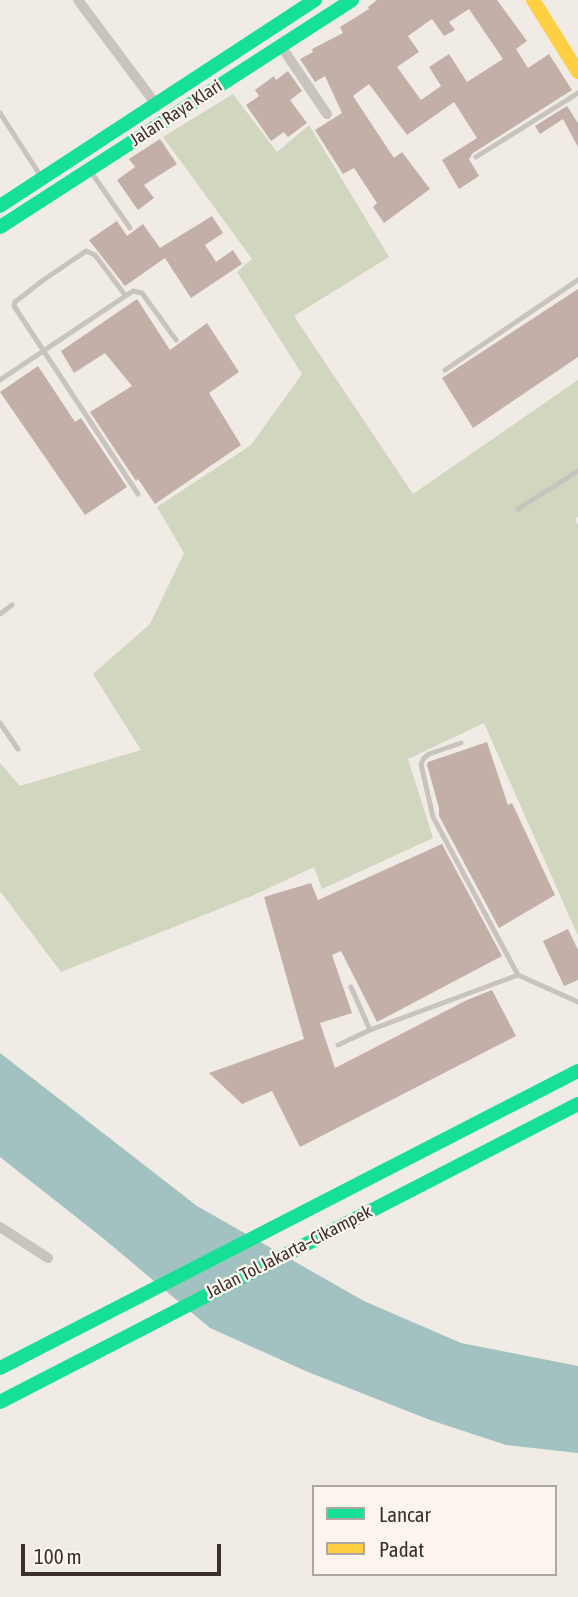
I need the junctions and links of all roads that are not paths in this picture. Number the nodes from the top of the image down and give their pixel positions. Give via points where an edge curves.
1 (78, 0) edge
2 (315, 0) edge
3 (352, 0) edge
4 (533, 0) edge
5 (281, 46) junction
6 (578, 72) edge
7 (578, 93) edge
8 (155, 103) junction
9 (0, 113) edge
10 (327, 114) dead end
11 (476, 157) dead end
12 (89, 170) junction
13 (42, 179) junction
14 (0, 206) edge
15 (0, 227) edge
16 (130, 228) dead end
17 (578, 280) edge
18 (125, 295) junction
19 (176, 340) dead end
20 (43, 352) junction
21 (445, 370) dead end
22 (0, 380) edge
23 (578, 471) edge
24 (138, 494) dead end
25 (518, 509) dead end
26 (12, 605) dead end
27 (0, 614) edge
28 (0, 723) edge
29 (461, 743) dead end
30 (18, 749) dead end
31 (518, 975) junction
32 (351, 987) dead end
33 (578, 1002) edge
34 (370, 1030) junction
35 (338, 1045) dead end
36 (578, 1061) edge
37 (578, 1070) edge
38 (578, 1104) edge
39 (491, 1115) junction
40 (0, 1227) edge
41 (48, 1258) dead end
42 (0, 1368) edge
43 (0, 1402) edge

1 - 8 street
2 - 8 main road, Jalan Raya Klari
3 - 5 main road, Jalan Raya Klari
4 - 6 main road
5 - 10 street
5 - 12 main road, Jalan Raya Klari
7 - 11 lane
8 - 13 main road, Jalan Raya Klari
9 - 13 lane
12 - 15 main road, Jalan Raya Klari
12 - 16 lane
13 - 14 main road, Jalan Raya Klari
17 - 21 lane
18 - 19 lane via 136,290 142,293
18 - 20 lane
18 - 20 lane via 89,251 42,281 14,306
20 - 22 lane
20 - 24 lane
23 - 25 lane
26 - 27 lane
28 - 30 lane
29 - 31 lane via 429,754 421,764 433,817
31 - 33 lane
31 - 34 lane
32 - 34 lane
34 - 35 lane
36 - 39 main road
37 - 39 main road, Jalan Tol Jakarta–Cikampek
38 - 43 main road, Jalan Tol Jakarta–Cikampek
39 - 42 main road, Jalan Tol Jakarta–Cikampek
40 - 41 street

